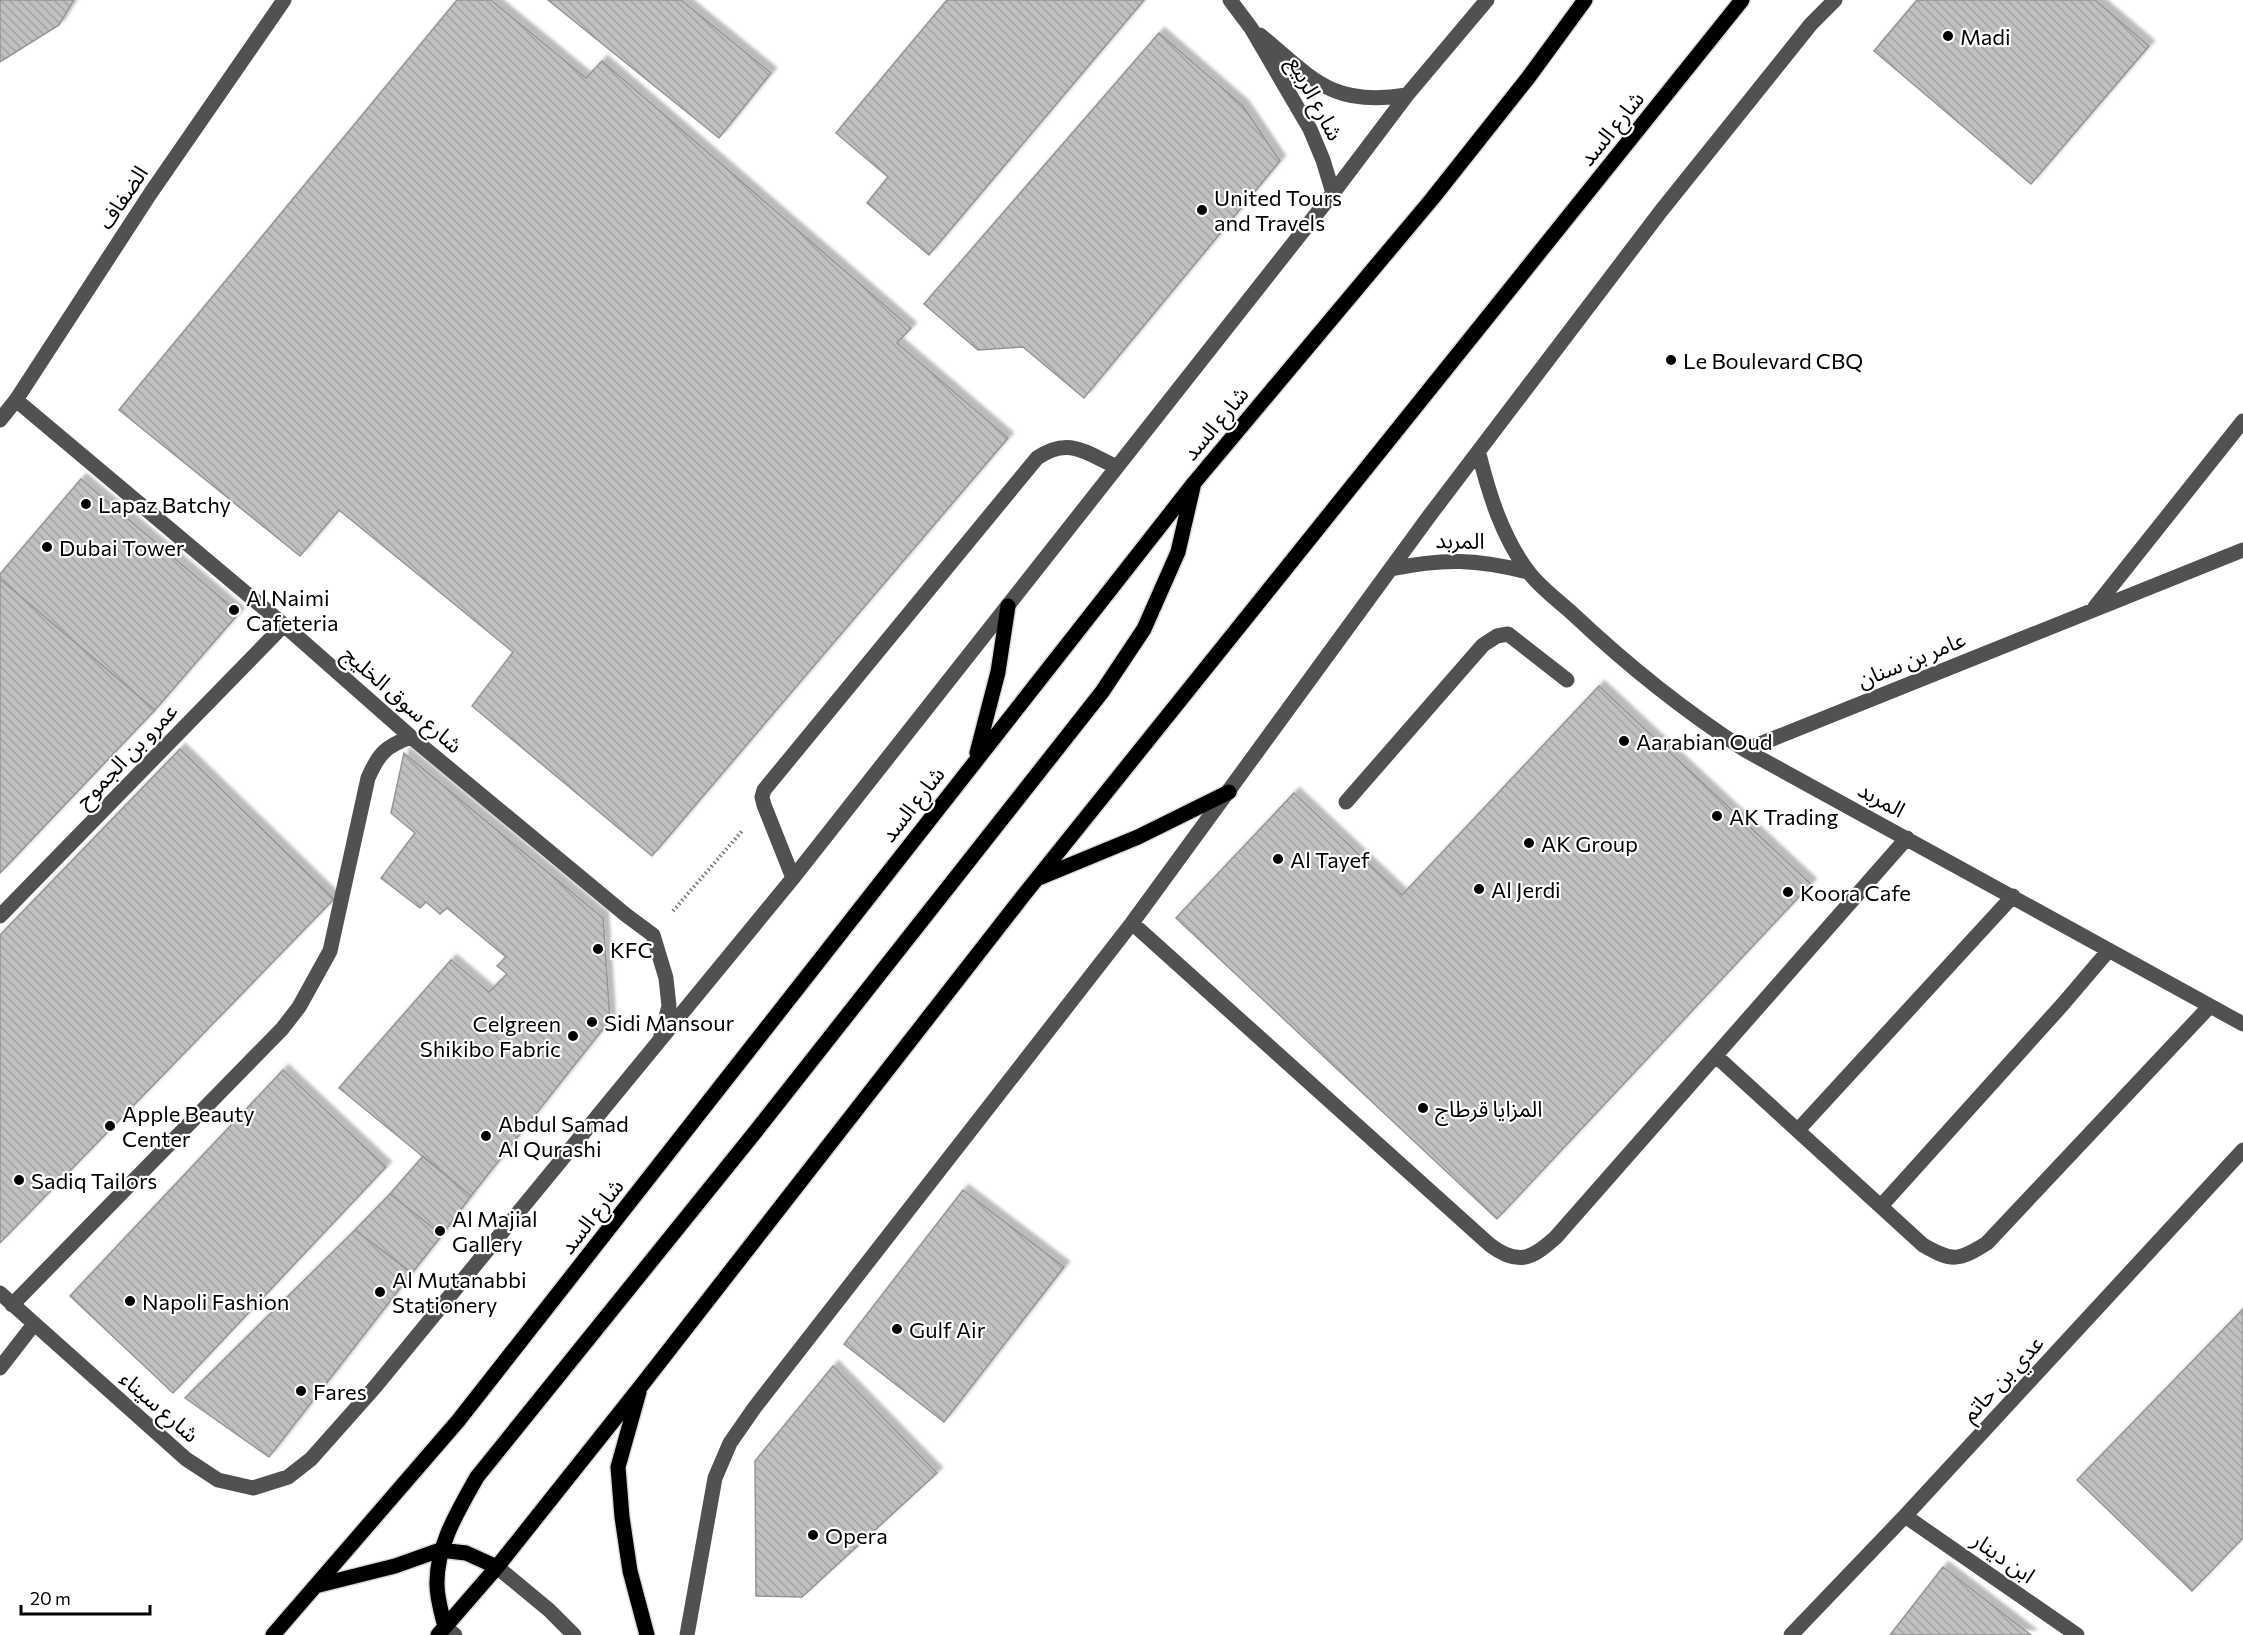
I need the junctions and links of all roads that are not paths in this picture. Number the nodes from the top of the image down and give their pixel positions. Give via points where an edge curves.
1 (284, 0) edge
2 (1230, 0) edge
3 (1486, 0) edge
4 (1585, 0) edge
5 (1742, 0) edge
6 (1835, 0) edge
7 (1251, 28) junction
8 (1407, 95) junction
9 (1333, 193) junction
10 (16, 400) junction
11 (0, 420) edge
12 (2243, 421) edge
13 (1479, 454) junction
14 (1117, 467) junction
15 (1194, 483) junction
16 (2243, 550) edge
17 (1391, 569) junction
18 (1528, 572) junction
19 (1008, 606) junction
20 (2093, 610) junction
21 (284, 625) junction
22 (1567, 680) dead end
23 (411, 737) junction
24 (1744, 750) junction
25 (975, 760) junction
26 (1229, 792) junction
27 (1346, 802) dead end
28 (1907, 838) junction
29 (793, 878) junction
30 (1038, 878) junction
31 (2013, 896) junction
32 (0, 916) edge
33 (1132, 923) junction
34 (2109, 950) junction
35 (2210, 1006) junction
36 (2243, 1024) edge
37 (660, 1041) junction
38 (1716, 1056) junction
39 (1798, 1130) junction
40 (2243, 1150) edge
41 (1881, 1206) junction
42 (0, 1293) edge
43 (12, 1305) junction
44 (34, 1324) junction
45 (0, 1368) edge
46 (641, 1386) junction
47 (1905, 1516) junction
48 (440, 1550) junction
49 (496, 1567) junction
50 (319, 1585) junction
51 (446, 1632) edge
52 (273, 1635) edge
53 (574, 1635) edge
54 (647, 1635) edge
55 (687, 1635) edge
56 (1791, 1635) edge
57 (2077, 1635) edge

1 - 10 street, الضفاف via 150,194
2 - 7 street, شارع الربيع
3 - 8 street
4 - 15 main road, شارع السد via 1432,199
5 - 30 main road, شارع السد
6 - 13 street via 1811,24 1661,211
7 - 8 street, شارع الربيع via 1330,90 1355,98
7 - 9 street, شارع الربيع via 1310,129
8 - 9 street
9 - 14 street
10 - 11 street, الضفاف
10 - 21 street, شارع سوق الخليج
12 - 20 street, عامر بن سنان
13 - 17 street
13 - 18 street, المربد via 1498,515
14 - 19 street
14 - 29 street via 1067,446 1051,448 1037,458 764,790 764,805
15 - 25 main road, شارع السد
15 - 48 main road via 1178,552 1144,629 1102,693 477,1477
16 - 20 street, عامر بن سنان
17 - 18 street, المربد via 1459,560 1494,563
17 - 26 street
18 - 24 street, المربد via 1648,682
19 - 25 main road via 998,672
19 - 29 street
20 - 24 street, عامر بن سنان
21 - 23 street, شارع سوق الخليج
21 - 32 street, عمرو بن الجموح
22 - 27 street via 1508,634 1497,636 1483,645
23 - 37 street, شارع سوق الخليج via 653,935 666,978 669,1006
23 - 43 street via 392,744 377,758 368,778 330,951 299,1006 282,1029
24 - 28 street, المربد
25 - 50 main road, شارع السد via 465,1412
26 - 30 main road via 1138,837
26 - 33 street
28 - 31 street, المربد
28 - 38 street
29 - 37 street
30 - 46 main road, شارع السد
31 - 34 street, المربد
31 - 39 street
33 - 38 street via 1504,1256 1524,1258 1540,1252 1556,1237
33 - 55 street via 730,1443 715,1478
34 - 35 street, المربد
34 - 41 street
35 - 36 street, المربد
35 - 41 street via 1987,1243 1967,1256 1944,1257 1930,1249
37 - 44 street, شارع سيناء via 375,1387 311,1459 288,1477 253,1488 218,1480 186,1459
38 - 39 street
39 - 41 street
40 - 47 street, عدي بن حاتم
42 - 43 street, شارع سيناء
43 - 44 street, شارع سيناء
44 - 45 street
46 - 49 main road, شارع السد
46 - 54 main road via 618,1467 630,1571
47 - 56 street, عدي بن حاتم
47 - 57 street, ابن دينار
48 - 49 main road via 466,1552
48 - 50 main road
48 - 51 main road via 437,1587
49 - 51 main road, شارع السد
49 - 53 street
50 - 52 main road, شارع السد

